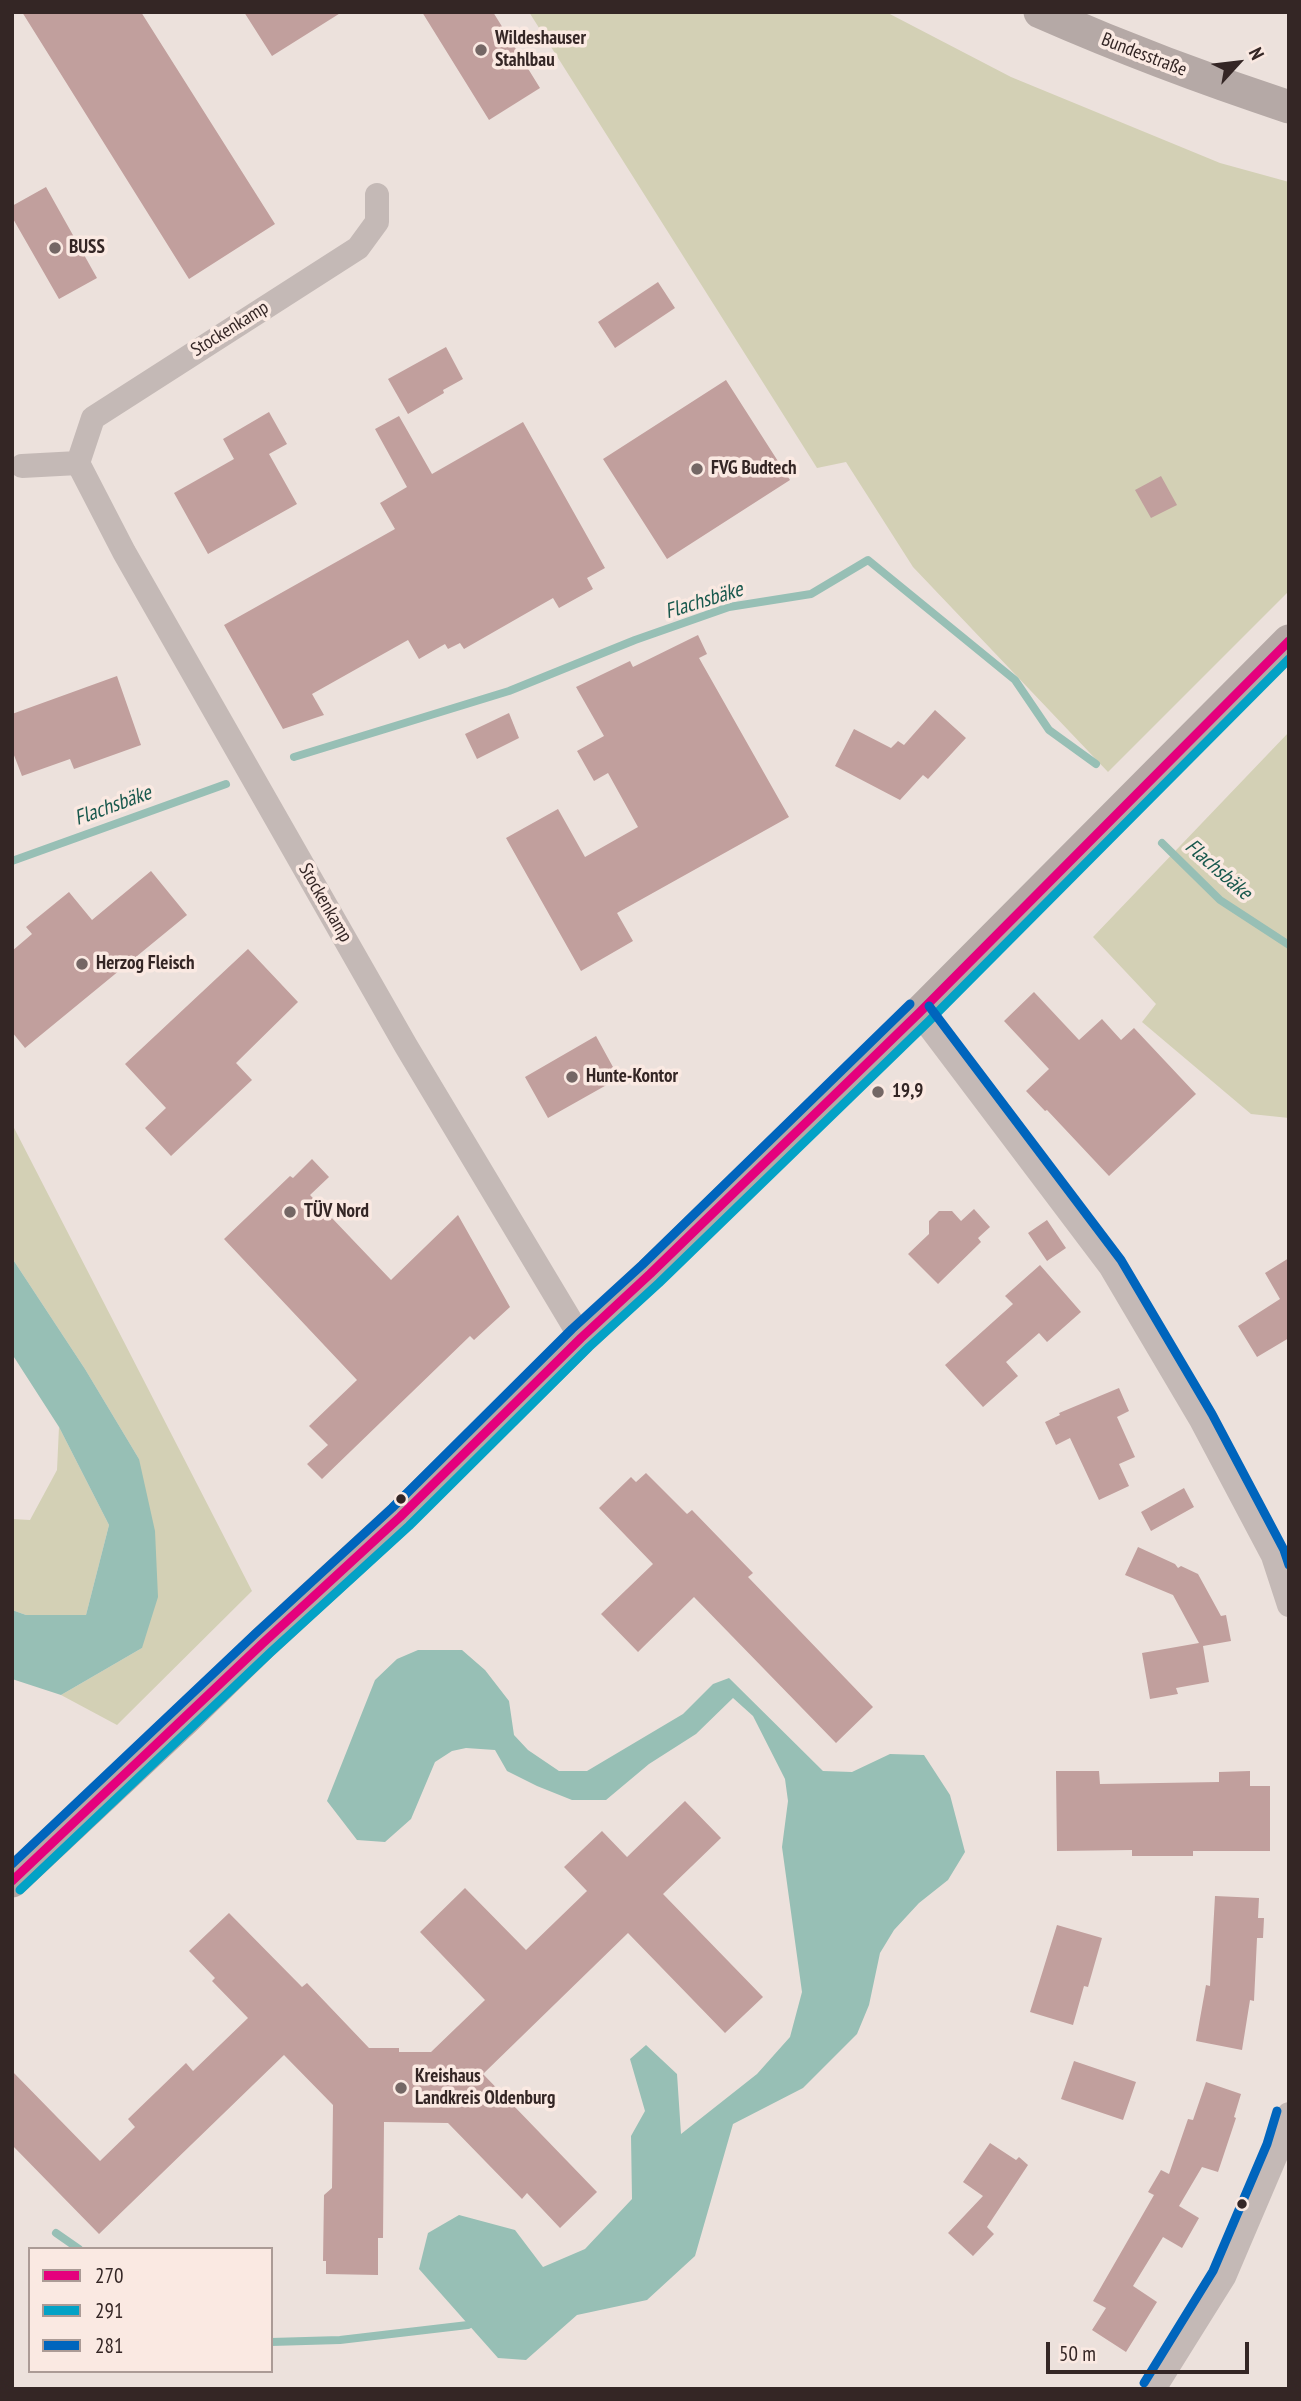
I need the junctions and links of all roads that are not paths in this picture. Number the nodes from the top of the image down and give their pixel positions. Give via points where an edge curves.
1 (1040, 12) edge
2 (1289, 107) edge
3 (377, 195) dead end
4 (78, 463) junction
5 (22, 466) dead end
6 (1289, 641) edge
7 (919, 1013) junction
8 (581, 1338) junction
9 (1289, 1605) edge
10 (12, 1881) edge
11 (1289, 2114) edge
12 (1154, 2389) edge

1 - 2 main road, Bundesstraße via 1152,59
3 - 4 street, Stockenkamp via 377,222 358,248 93,418
4 - 5 street
4 - 8 street, Stockenkamp via 124,552 406,1046
6 - 7 main road
7 - 8 main road
7 - 9 street via 1110,1266 1202,1420 1273,1556
8 - 10 main road via 400,1517
11 - 12 street via 1224,2277

